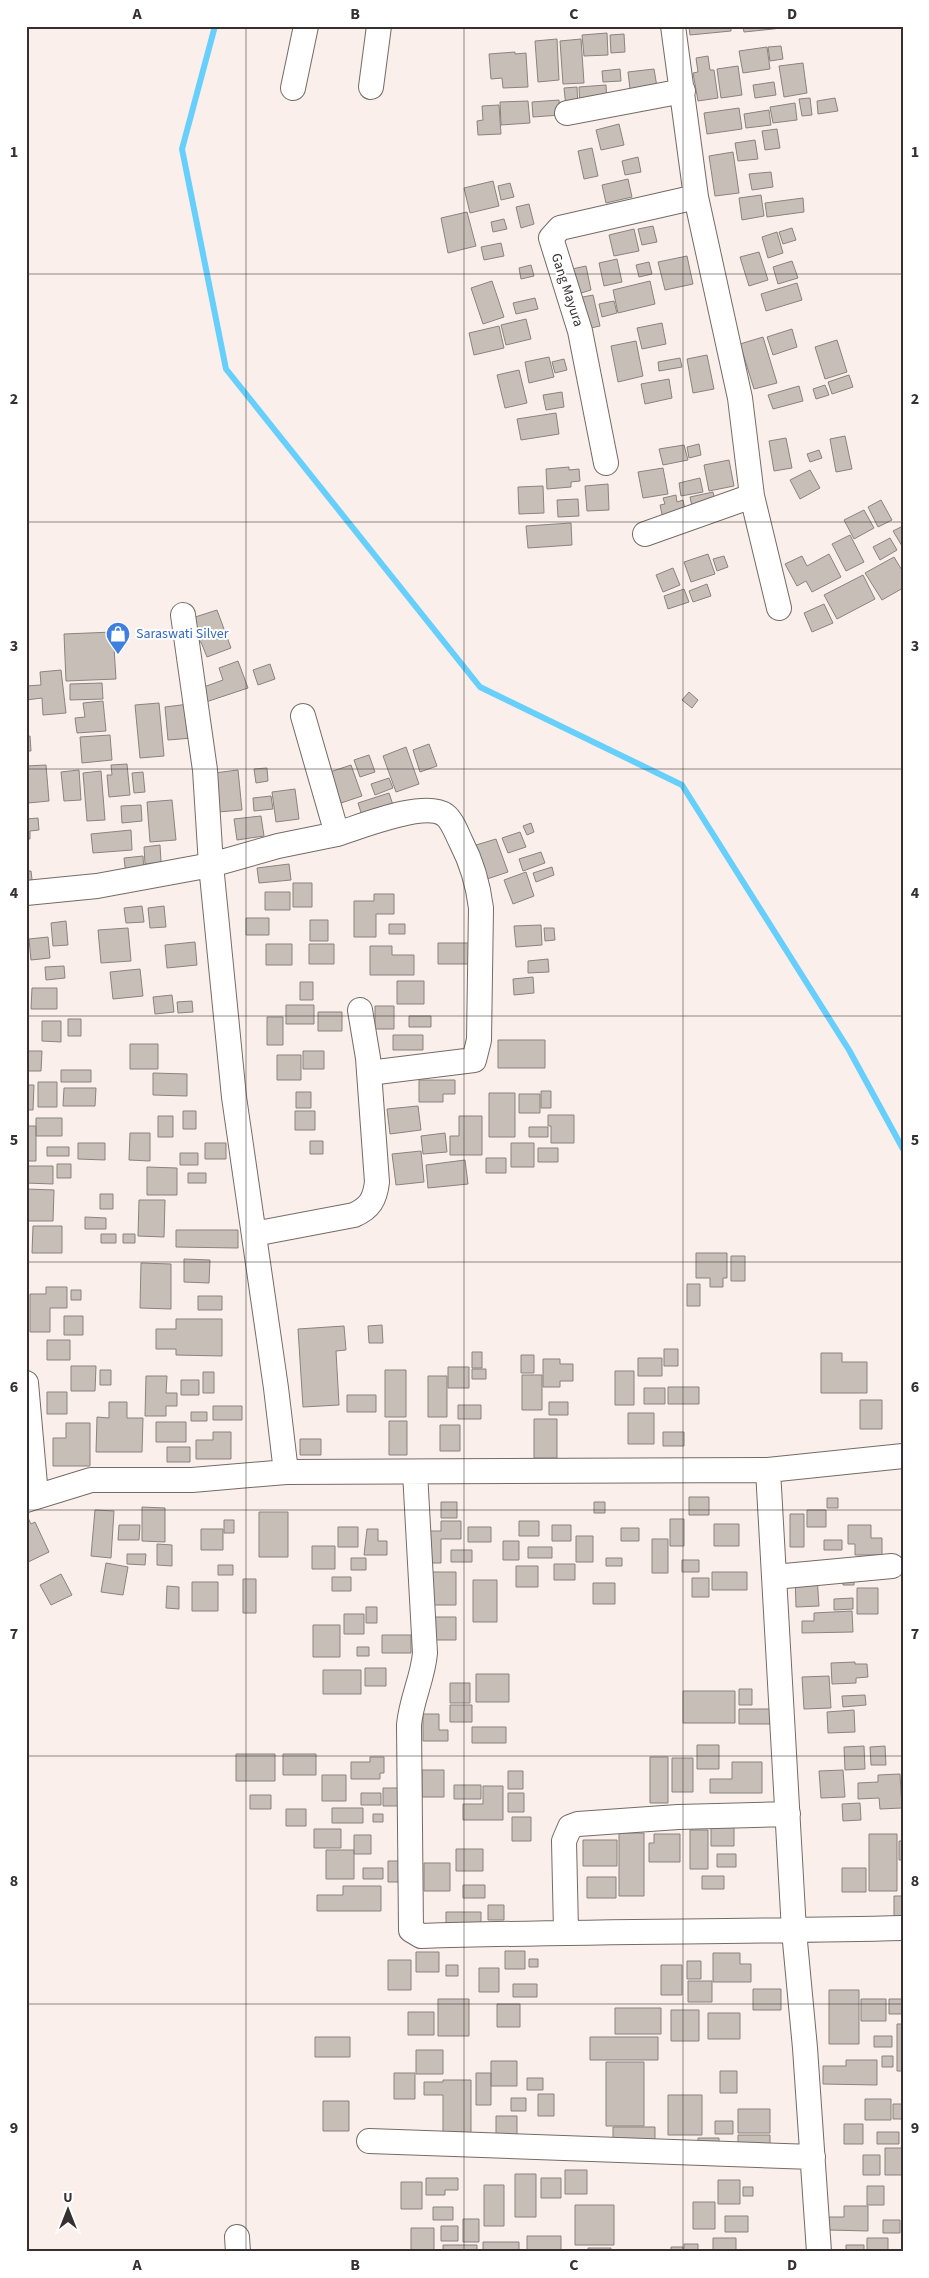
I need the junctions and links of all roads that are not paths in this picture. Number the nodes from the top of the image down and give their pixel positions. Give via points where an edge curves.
1 (306, 26) edge
2 (380, 26) edge
3 (673, 26) edge
4 (370, 87) dead end
5 (293, 88) dead end
6 (683, 91) junction
7 (567, 113) dead end
8 (696, 198) junction
9 (606, 463) dead end
10 (752, 496) junction
11 (645, 534) dead end
12 (779, 608) dead end
13 (183, 615) dead end
14 (303, 716) dead end
15 (337, 834) junction
16 (211, 865) junction
17 (26, 893) edge
18 (360, 1010) dead end
19 (369, 1073) junction
20 (254, 1234) junction
21 (26, 1382) edge
22 (903, 1456) edge
23 (768, 1470) junction
24 (286, 1472) junction
25 (415, 1472) junction
26 (31, 1498) edge
27 (892, 1566) dead end
28 (774, 1577) junction
29 (788, 1814) junction
30 (903, 1928) edge
31 (794, 1931) junction
32 (566, 1932) junction
33 (369, 2141) dead end
34 (813, 2157) junction
35 (819, 2252) edge

1 - 5 street
2 - 4 street
3 - 6 street
6 - 7 street
6 - 8 street
8 - 9 street, Gang Mayura via 560,228 550,238 580,331
8 - 10 street via 740,398
10 - 11 street
10 - 12 street
13 - 16 street via 204,762
14 - 15 street
15 - 16 street
15 - 19 street via 410,812 438,812 446,816 455,829 469,857 479,890 480,1040 474,1060
16 - 17 street via 97,886
16 - 20 street via 224,1016
18 - 19 street
19 - 20 street via 377,1182 371,1203 354,1215
20 - 24 street
21 - 26 street
22 - 23 street
23 - 25 street
23 - 28 street
24 - 25 street
24 - 26 street via 192,1480 91,1480
25 - 32 street via 425,1653 409,1725 411,1930 420,1936
27 - 28 street
28 - 29 street
29 - 31 street
29 - 32 street via 678,1817 570,1827 564,1841
30 - 31 street
31 - 32 street
31 - 34 street
33 - 34 street
34 - 35 street

